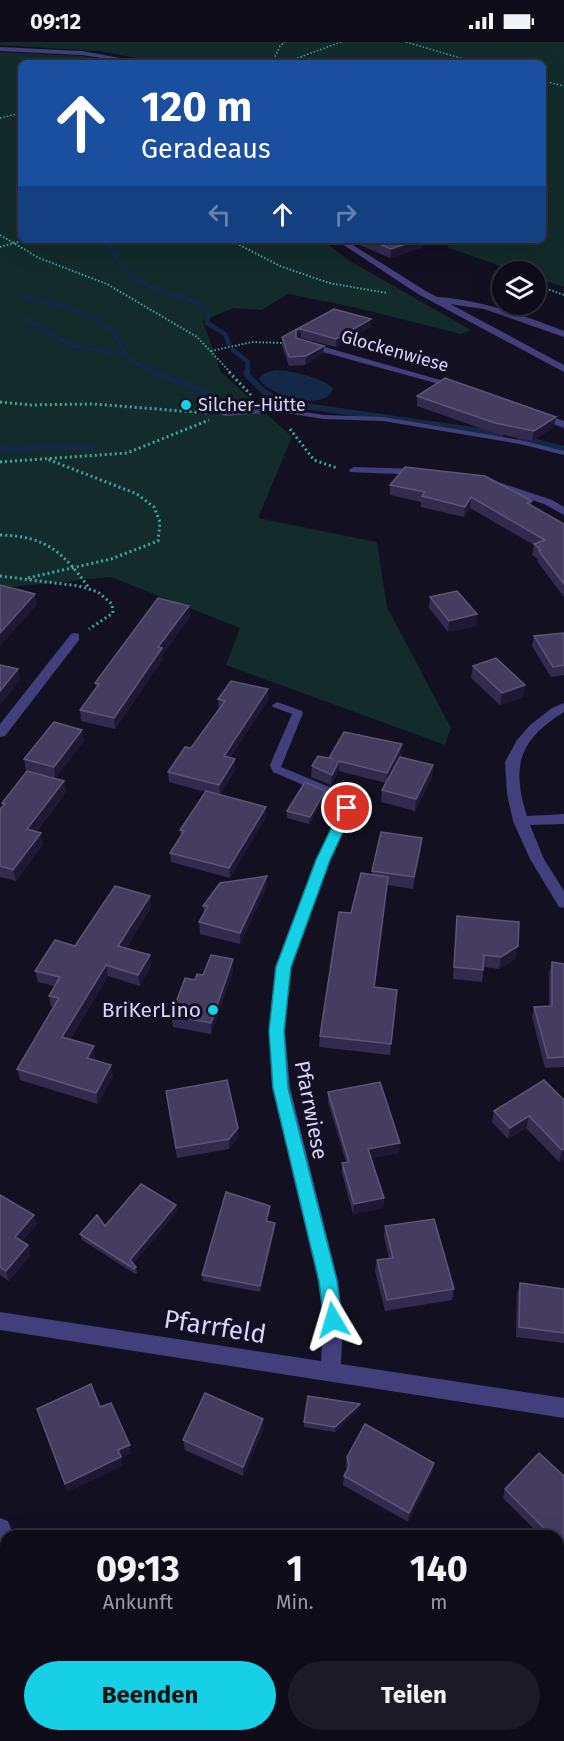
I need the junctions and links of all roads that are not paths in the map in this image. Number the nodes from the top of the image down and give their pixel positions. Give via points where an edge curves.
1 (0, 50) edge
2 (126, 60) edge
3 (344, 243) edge
4 (438, 300) junction
5 (564, 334) edge
6 (300, 343) edge
7 (564, 369) edge
8 (473, 392) edge
9 (528, 411) edge
10 (224, 414) road end
11 (564, 425) edge
12 (564, 453) edge
13 (354, 470) road end
14 (429, 472) edge
15 (478, 480) edge
16 (564, 512) edge
17 (75, 637) road end
18 (278, 705) dead end
19 (564, 707) edge
20 (0, 733) edge
21 (564, 819) edge
22 (520, 821) junction
23 (323, 860) joint
24 (564, 903) edge
25 (0, 1321) edge
26 (331, 1372) junction
27 (564, 1408) edge

1 - 2 street via 82,53
3 - 4 street
4 - 5 street via 459,301
4 - 7 street
6 - 8 street, Glockenwiese
9 - 11 street
10 - 12 lane via 278,410 324,417 383,419
13 - 14 street
15 - 16 street via 548,502
17 - 20 street
18 - 23 lane via 298,713 279,753 277,769 328,791 347,808
19 - 22 street via 541,720 513,759 513,789
21 - 22 street
22 - 24 street via 543,872
23 - 26 street, Pfarrwiese via 283,967 277,1031 281,1088 328,1281 333,1320
25 - 26 street, Pfarrfeld
26 - 27 street, Pfarrfeld

